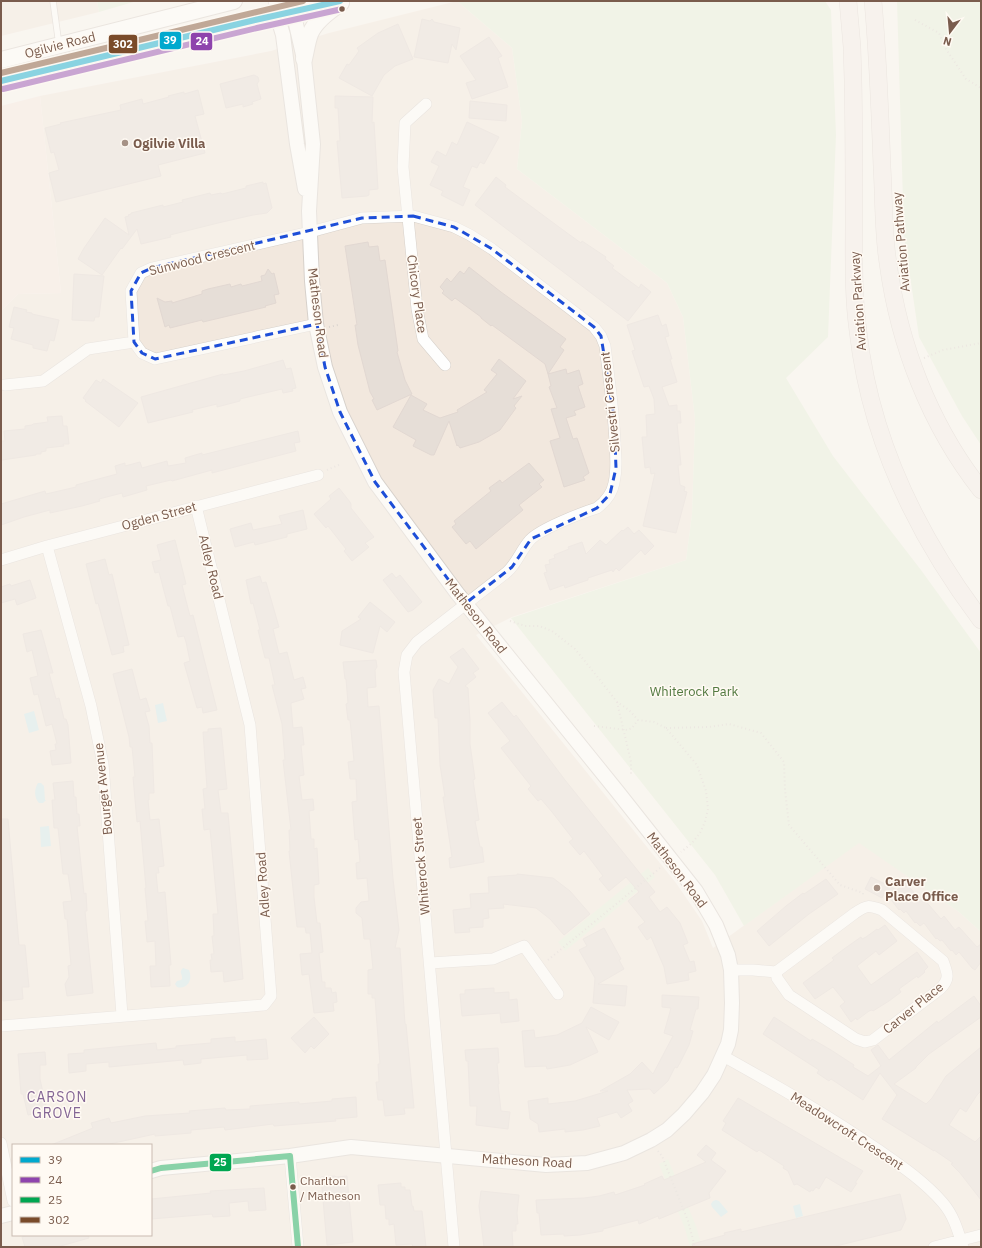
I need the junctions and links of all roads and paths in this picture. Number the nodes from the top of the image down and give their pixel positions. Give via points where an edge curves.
1 (53, 1) edge
2 (234, 1) edge
3 (340, 1) edge
4 (343, 1) edge
5 (848, 1) edge
6 (873, 1) edge
7 (292, 6) edge
8 (276, 8) edge
9 (915, 20) dead end
10 (59, 45) junction
11 (304, 59) junction
12 (1, 60) edge
13 (1, 81) edge
14 (981, 88) edge
15 (426, 104) dead end
16 (309, 211) junction
17 (408, 216) junction
18 (310, 232) junction
19 (316, 324) junction
20 (134, 342) junction
21 (981, 343) edge
22 (921, 353) dead end
23 (924, 358) junction
24 (445, 365) dead end
25 (926, 365) dead end
26 (5, 385) dead end
27 (318, 475) dead end
28 (981, 490) edge
29 (196, 506) junction
30 (47, 546) junction
31 (1, 560) edge
32 (466, 603) junction
33 (981, 620) edge
34 (510, 621) dead end
35 (617, 702) junction
36 (638, 720) junction
37 (594, 726) dead end
38 (666, 728) junction
39 (623, 729) junction
40 (631, 774) dead end
41 (680, 853) dead end
42 (662, 866) dead end
43 (864, 907) junction
44 (430, 963) junction
45 (539, 967) junction
46 (732, 970) junction
47 (776, 972) junction
48 (558, 994) dead end
49 (122, 1015) junction
50 (1, 1026) edge
51 (723, 1056) junction
52 (651, 1140) junction
53 (1, 1143) edge
54 (290, 1156) junction
55 (446, 1156) junction
56 (152, 1171) edge
57 (12, 1196) edge
58 (12, 1213) edge
59 (1, 1216) edge
60 (981, 1235) edge
61 (962, 1244) edge
62 (298, 1247) edge
63 (454, 1247) edge
64 (695, 1247) edge
65 (934, 1247) edge

1 - 10 lane
2 - 10 main road, Ogilvie Road
3 - 7 main road, Ogilvie Road
4 - 11 main road via 326,13 314,27
5 - 33 main road, Aviation Parkway via 853,80 856,310 868,390 886,450 907,502 936,555
6 - 28 main road via 879,76 886,247 893,294 925,396 948,441
7 - 8 main road, Ogilvie Road
7 - 11 street, Matheson Road
8 - 13 main road, Ogilvie Road
8 - 16 street, Matheson Road via 283,35 297,144
9 - 14 path via 939,33 946,50 966,80
10 - 12 main road, Ogilvie Road
11 - 16 street, Matheson Road via 313,144
15 - 17 street, Chicory Place via 405,123 403,167
16 - 18 street, Matheson Road
17 - 18 street, Silvestri Crescent via 362,218
17 - 24 street, Chicory Place via 417,309 423,339
17 - 32 street, Silvestri Crescent via 454,227 492,249 594,327 601,336 604,346 614,417 616,468 610,494 597,508 540,532 531,539 507,572
18 - 19 street, Matheson Road
18 - 20 street, Sunwood Crescent via 141,272 131,291
19 - 20 street via 155,359 142,353
19 - 32 street, Matheson Road via 325,367 340,412 375,482
20 - 26 street via 88,349 43,381
21 - 23 path via 943,350
22 - 23 path
23 - 25 path
27 - 29 street, Ogden Street
29 - 30 street, Ogden Street
29 - 49 street, Adley Road via 250,725 272,996 264,1005
30 - 31 street, Ogden Street
30 - 49 street, Bourget Avenue via 91,706 102,764
32 - 44 street, Whiterock Street via 417,642 407,655 404,672
32 - 46 street, Matheson Road via 696,891 716,925
34 - 35 path via 552,630 574,649
35 - 36 path
35 - 39 path
36 - 38 path via 654,722
36 - 39 path via 632,728
37 - 39 path
38 - 41 path via 696,765 706,791 708,809 705,822 692,843
38 - 43 path via 729,724 761,733 784,762 784,790 789,825 840,885 863,893
39 - 40 path via 631,762
42 - 45 path
43 - 47 street
43 - 47 street, Carver Place via 872,906 882,910 943,961 947,982 940,990 873,1040 865,1042 856,1039 789,995 777,978
44 - 45 street via 493,959 524,946
44 - 55 street, Whiterock Street
45 - 48 street
46 - 47 street
46 - 51 street, Matheson Road via 731,1030
49 - 50 street, Adley Road
51 - 52 street, Matheson Road via 706,1087 684,1114 667,1130
51 - 61 street, Meadowcroft Crescent via 852,1132 910,1172 943,1204 954,1219
52 - 55 street, Matheson Road via 624,1153 587,1163 546,1165
52 - 64 path via 662,1156 688,1221
53 - 57 street
54 - 55 street, Matheson Road via 351,1147
54 - 56 street, Matheson Road
54 - 62 street
55 - 63 street, Whiterock Street
58 - 59 street
60 - 61 street
61 - 65 street

